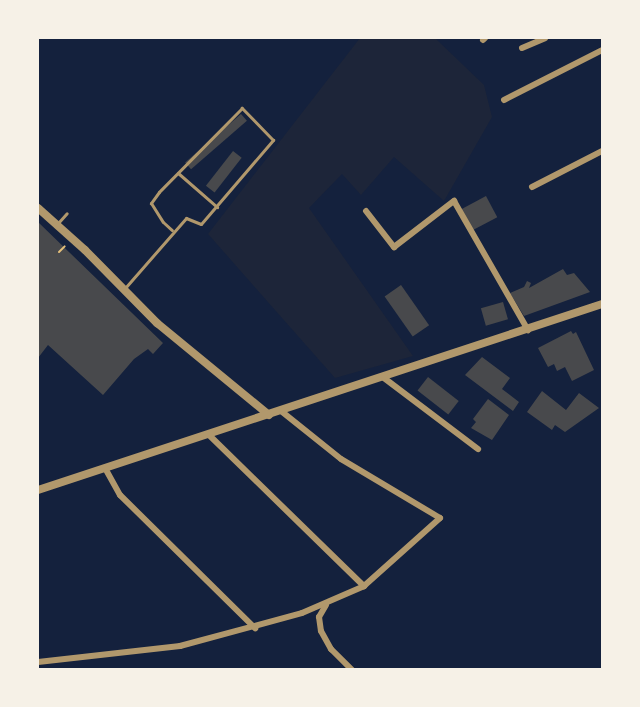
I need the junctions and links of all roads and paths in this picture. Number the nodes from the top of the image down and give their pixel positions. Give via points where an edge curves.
1 (545, 38) edge
2 (522, 48) dead end
3 (603, 50) edge
4 (504, 100) dead end
5 (603, 151) edge
6 (178, 173) junction
7 (532, 187) dead end
8 (217, 207) junction
9 (38, 208) edge
10 (366, 211) dead end
11 (67, 213) dead end
12 (57, 225) junction
13 (172, 230) junction
14 (64, 247) dead end
15 (59, 252) dead end
16 (123, 289) junction
17 (603, 304) edge
18 (528, 330) junction
19 (384, 378) junction
20 (281, 411) junction
21 (269, 415) junction
22 (208, 434) junction
23 (477, 449) dead end
24 (105, 468) junction
25 (38, 490) edge
26 (364, 586) junction
27 (326, 604) junction
28 (255, 628) junction
29 (38, 662) edge
30 (352, 669) edge

1 - 2 street
3 - 4 street
5 - 7 street
6 - 8 lane
6 - 8 lane via 242,108 273,140
6 - 13 lane via 151,203
8 - 13 lane via 201,224 186,218
9 - 12 street
10 - 18 street via 394,247 454,201
11 - 12 lane
12 - 16 street
13 - 16 lane
14 - 15 path
16 - 21 street via 157,323
17 - 18 street
18 - 19 street
19 - 20 street
19 - 23 street
20 - 21 street
20 - 26 street via 341,459 440,518
21 - 22 street
22 - 24 street
22 - 26 street
24 - 25 street
24 - 28 street via 120,495
26 - 27 street
27 - 28 street
27 - 30 street via 319,617 321,631 331,649
28 - 29 street via 152,651

